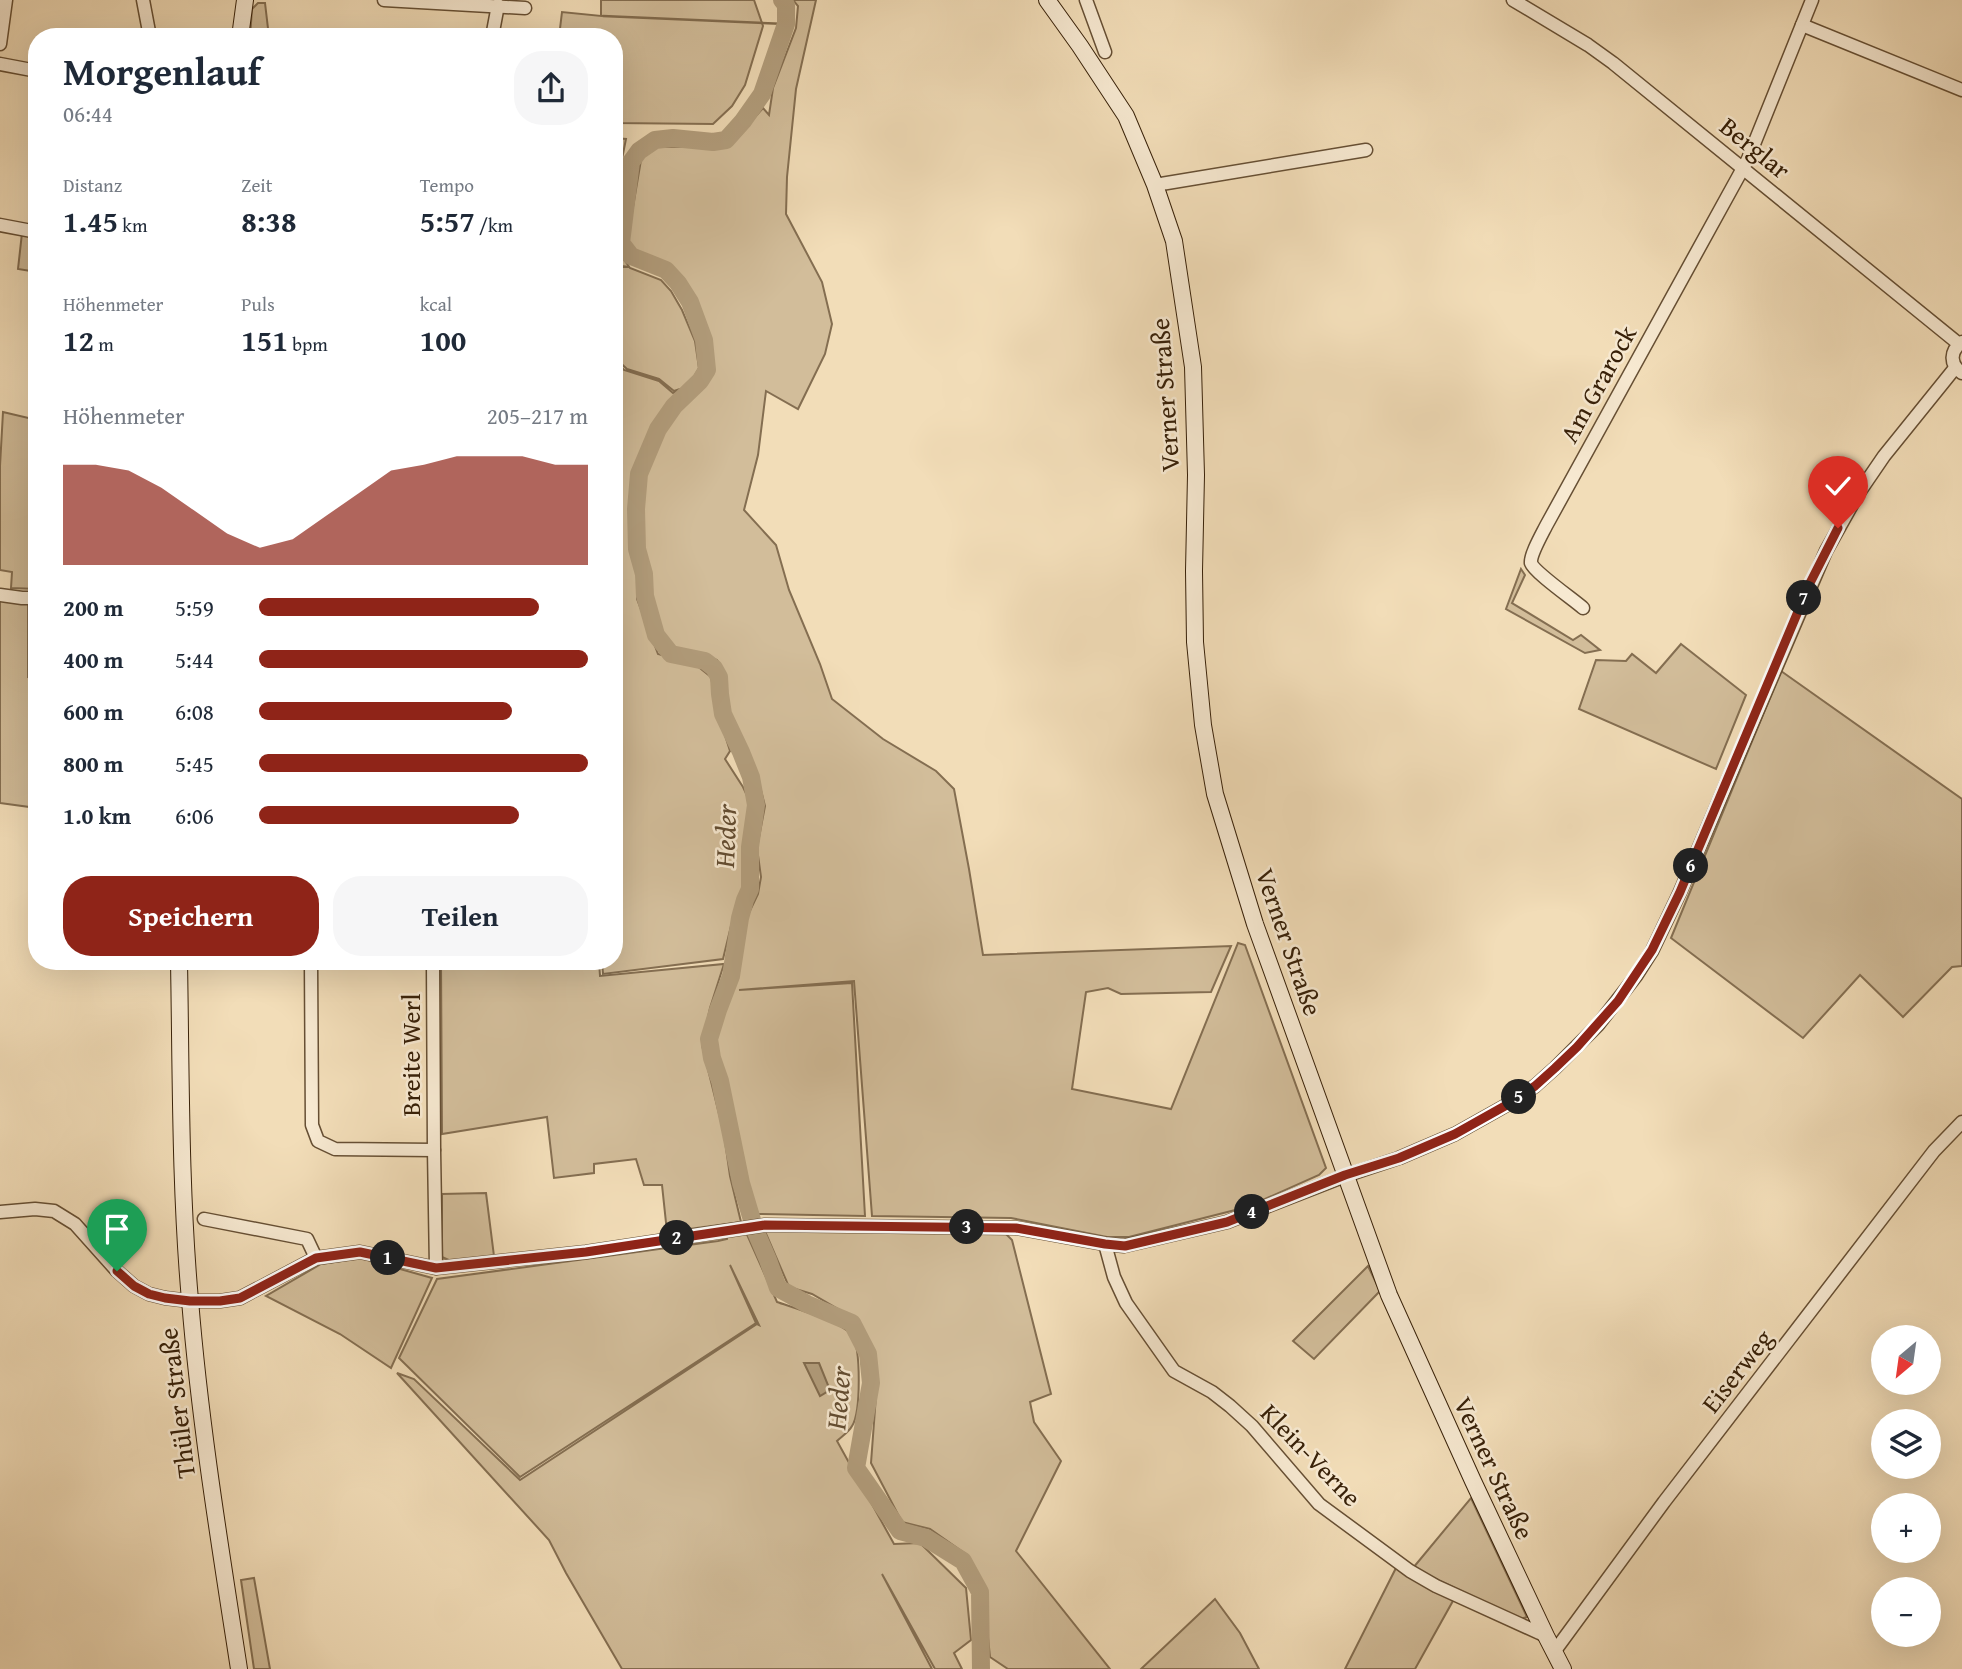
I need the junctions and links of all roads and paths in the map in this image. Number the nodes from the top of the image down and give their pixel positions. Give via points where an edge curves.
1 (6, 0) edge
2 (143, 0) edge
3 (245, 0) edge
4 (384, 0) edge
5 (1047, 0) edge
6 (1513, 0) edge
7 (1812, 0) edge
8 (466, 2) edge
9 (1087, 4) edge
10 (498, 5) junction
11 (525, 8) dead end
12 (1802, 25) junction
13 (148, 28) edge
14 (241, 28) edge
15 (494, 28) edge
16 (0, 44) edge
17 (1105, 52) dead end
18 (0, 64) edge
19 (28, 69) edge
20 (1962, 90) edge
21 (1366, 150) dead end
22 (1743, 168) junction
23 (1155, 185) junction
24 (0, 225) edge
25 (28, 230) edge
26 (1961, 343) edge
27 (1959, 370) edge
28 (0, 595) edge
29 (28, 598) edge
30 (1583, 608) dead end
31 (179, 970) edge
32 (311, 970) edge
33 (433, 970) edge
34 (1962, 1122) edge
35 (434, 1150) junction
36 (1345, 1175) junction
37 (0, 1212) edge
38 (204, 1219) dead end
39 (1105, 1244) junction
40 (316, 1258) junction
41 (436, 1268) junction
42 (190, 1301) junction
43 (1546, 1636) junction
44 (1554, 1652) junction
45 (239, 1669) edge
46 (1563, 1669) edge

1 - 16 street
2 - 13 street
3 - 14 main road
4 - 8 street
5 - 23 main road, Verner Straße via 1126,116
6 - 22 street, Berglar via 1596,51
7 - 12 street
8 - 10 street
9 - 17 street
10 - 11 street
10 - 15 street
12 - 20 street
12 - 22 street
18 - 19 street
21 - 23 street
22 - 26 street, Berglar
22 - 30 street, Am Grarock via 1531,558 1539,573
23 - 36 main road, Verner Straße via 1174,241 1193,367 1195,642 1215,794 1255,924
24 - 25 street
26 - 27 street via 1953,353
27 - 36 street via 1884,456 1832,540 1665,923 1618,1001 1577,1047 1512,1102 1455,1134
28 - 29 street
31 - 42 main road, Thüler Straße
32 - 35 street, Breite Werl via 312,1125 318,1141 335,1149
33 - 35 street, Breite Werl
34 - 44 street, Eiserweg via 1934,1151
35 - 41 street, Breite Werl
36 - 39 street via 1227,1222 1140,1244
36 - 43 main road, Verner Straße via 1405,1332
37 - 42 street via 54,1211 75,1224 134,1286 157,1296
38 - 40 street via 307,1239
39 - 41 street via 1016,1228 765,1225 586,1252
39 - 43 street, Klein-Verne via 1126,1303 1174,1371 1213,1392 1252,1426 1319,1504 1427,1581
40 - 41 street via 360,1252
40 - 42 street via 240,1298
42 - 45 main road, Thüler Straße via 204,1434
43 - 44 main road, Verner Straße
44 - 46 main road, Verner Straße

